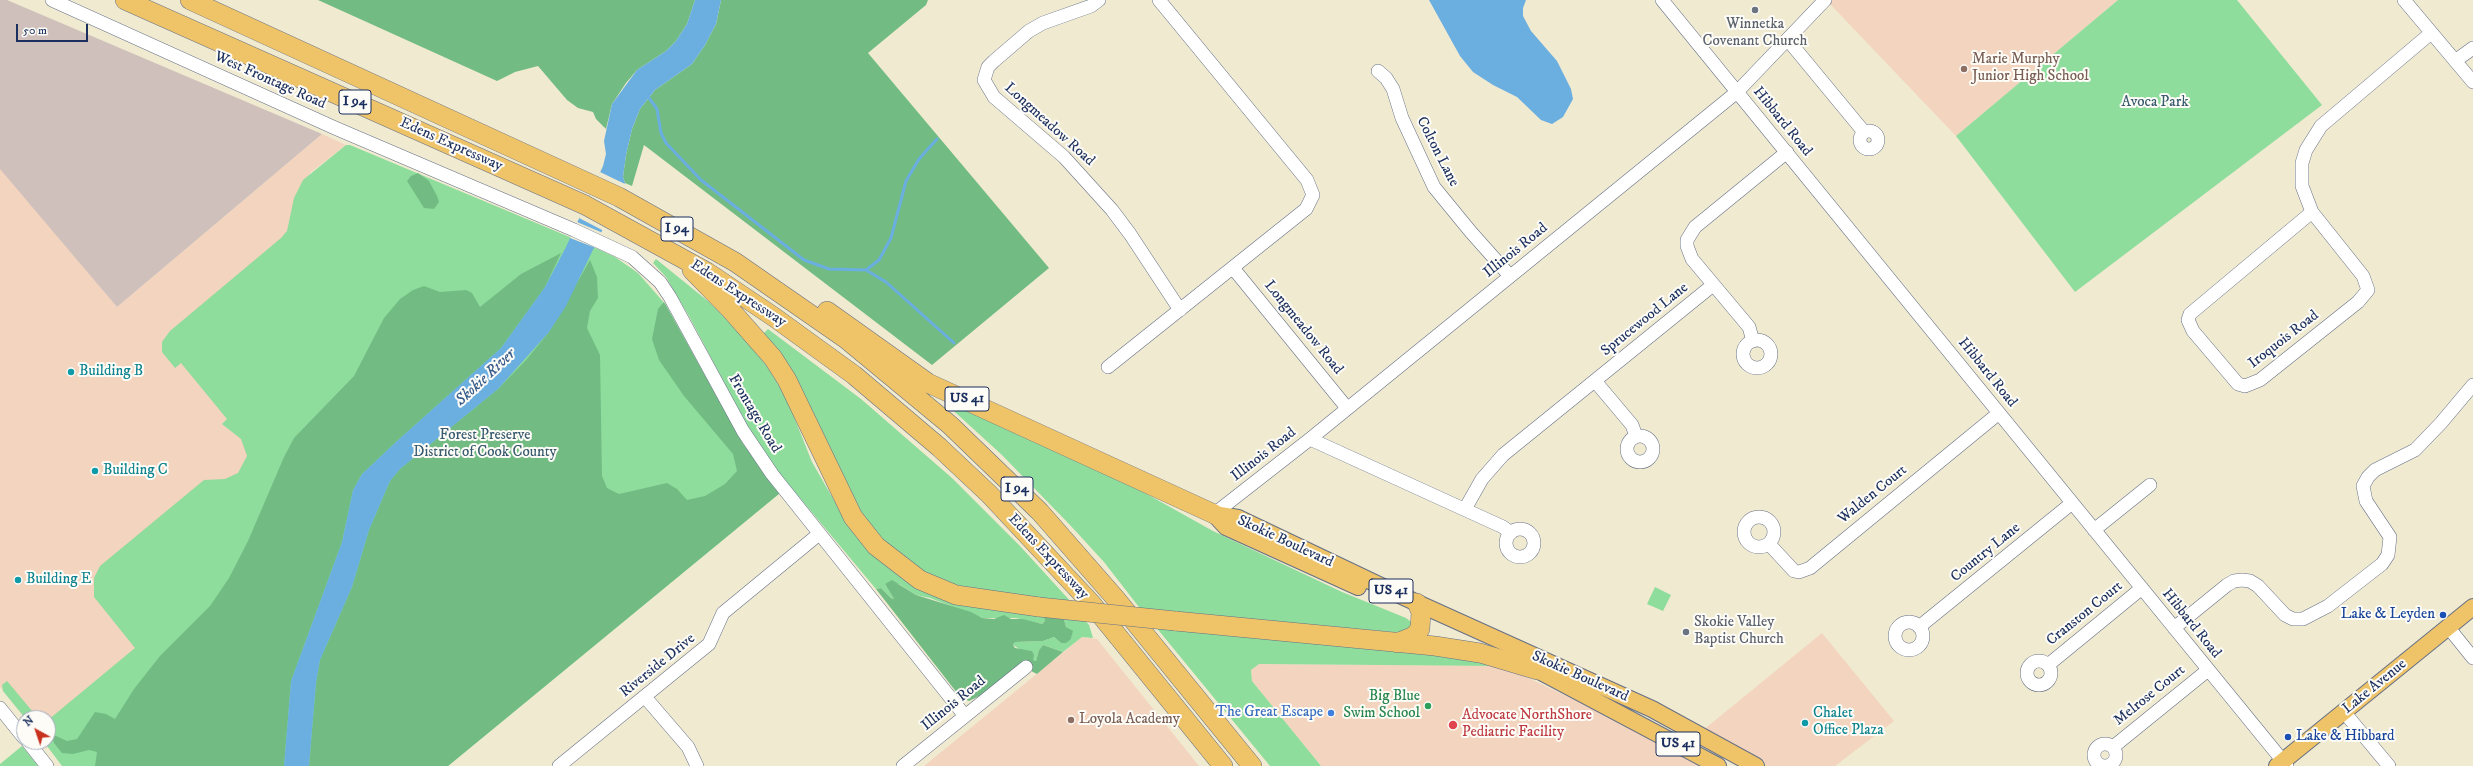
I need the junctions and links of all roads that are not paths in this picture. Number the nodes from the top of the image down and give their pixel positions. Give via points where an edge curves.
1 (52, 0) edge
2 (125, 0) edge
3 (190, 0) edge
4 (1099, 0) edge
5 (1159, 0) edge
6 (1662, 0) edge
7 (1825, 0) edge
8 (2404, 0) edge
9 (2431, 33) junction
10 (1788, 40) junction
11 (2473, 48) edge
12 (2456, 61) junction
13 (1378, 72) dead end
14 (2473, 82) edge
15 (1737, 92) junction
16 (1864, 132) dead end
17 (1787, 152) junction
18 (477, 188) joint
19 (2312, 212) junction
20 (680, 257) junction
21 (735, 262) junction
22 (1233, 268) junction
23 (1510, 276) junction
24 (1713, 285) junction
25 (1180, 310) junction
26 (1753, 341) dead end
27 (1108, 367) dead end
28 (1595, 381) junction
29 (2473, 385) edge
30 (1347, 408) junction
31 (1999, 413) junction
32 (1636, 436) dead end
33 (1310, 439) junction
34 (2150, 485) dead end
35 (2072, 503) junction
36 (1465, 509) junction
37 (1214, 514) junction
38 (2094, 530) junction
39 (1511, 533) dead end
40 (819, 534) junction
41 (1769, 544) dead end
42 (2142, 588) junction
43 (2473, 607) edge
44 (1419, 610) junction
45 (1919, 627) dead end
46 (2448, 627) junction
47 (2174, 628) junction
48 (1397, 643) junction
49 (2473, 658) edge
50 (2048, 665) dead end
51 (1026, 668) dead end
52 (1538, 670) junction
53 (2208, 670) junction
54 (645, 697) junction
55 (0, 708) edge
56 (2344, 712) junction
57 (965, 716) junction
58 (16, 728) edge
59 (2113, 747) dead end
60 (34, 750) edge
61 (2282, 764) edge
62 (47, 766) edge
63 (559, 766) edge
64 (697, 766) edge
65 (903, 766) edge
66 (1223, 766) edge
67 (1252, 766) edge
68 (1718, 766) edge
69 (1756, 766) edge
70 (2389, 766) edge

1 - 18 street, West Frontage Road via 335,128
2 - 20 highway, Edens Expressway / I 94 via 585,205
3 - 21 highway, Edens Expressway / I 94 via 619,197
4 - 25 street, Longmeadow Road via 1091,6 1043,23 1029,31 988,67 984,80 994,97 1064,157 1103,200 1130,234
5 - 22 street via 1307,180 1312,190 1312,199 1306,208
6 - 15 street, Hibbard Road
7 - 10 street, Illinois Road
8 - 9 street
9 - 12 street
9 - 19 street, Iroquois Road via 2334,113 2313,137 2306,150 2301,175 2302,186
10 - 15 street, Illinois Road
10 - 16 street
11 - 12 street
12 - 14 street
13 - 23 street, Colton Lane via 1386,78 1393,89 1402,118 1434,187
15 - 17 street, Hibbard Road
15 - 23 street, Illinois Road
17 - 24 street, Sprucewood Lane via 1691,233 1687,240 1688,254
17 - 31 street, Hibbard Road
18 - 40 street, Frontage Road via 632,257 660,282 743,431 772,474
19 - 19 street, Iroquois Road via 2364,276 2368,290 2358,302 2260,380 2245,386 2238,384 2193,331 2188,320 2190,314
20 - 48 highway, US 41, bridge via 773,358 787,380 853,517 876,546 920,580 956,595 1039,607
20 - 66 highway, Edens Expressway / I 94 via 774,317 854,375 950,457 989,494 1091,603
21 - 37 highway, US 41 via 761,266 860,332 928,383
21 - 67 highway, Edens Expressway / I 94 via 846,339 909,390 1040,512 1116,599
22 - 25 street
22 - 30 street, Longmeadow Road
23 - 30 street, Illinois Road
24 - 26 street via 1748,327
24 - 28 street, Sprucewood Lane
25 - 27 street
28 - 32 street via 1632,425
28 - 36 street, Sprucewood Lane via 1504,455 1482,479
29 - 47 street via 2441,424 2415,450 2375,470 2363,486 2366,501 2390,537 2388,555 2382,564 2328,606 2303,619 2293,619 2285,615 2258,586 2242,580 2227,585
30 - 33 street, Illinois Road
31 - 35 street, Hibbard Road
31 - 41 street, Walden Court via 1810,568 1794,571
33 - 36 street
33 - 37 street, Illinois Road
34 - 38 street
35 - 38 street, Hibbard Road
35 - 45 street, Country Lane
36 - 39 street
37 - 44 main road, Skokie Boulevard / US 41 via 1226,527
38 - 42 street, Hibbard Road
40 - 54 street, Riverside Drive via 723,613 709,644
40 - 57 street, Frontage Road
42 - 47 street, Hibbard Road
42 - 50 street, Cranston Court
43 - 46 main road, Lake Avenue
44 - 48 highway via 1422,623 1418,633
44 - 52 main road, Skokie Boulevard / US 41
44 - 69 main road, Skokie Boulevard / US 41 via 1652,709
46 - 49 street
46 - 56 main road, Lake Avenue
47 - 53 street, Hibbard Road
48 - 52 highway, US 41 via 1480,653
51 - 57 street, Illinois Road
52 - 68 main road, Skokie Boulevard / US 41
53 - 59 street, Melrose Court
53 - 61 street, Hibbard Road
54 - 63 street, Riverside Drive
54 - 64 street via 688,747
55 - 58 street
56 - 61 main road, Lake Avenue
56 - 70 street
57 - 65 street, Illinois Road
60 - 62 street

